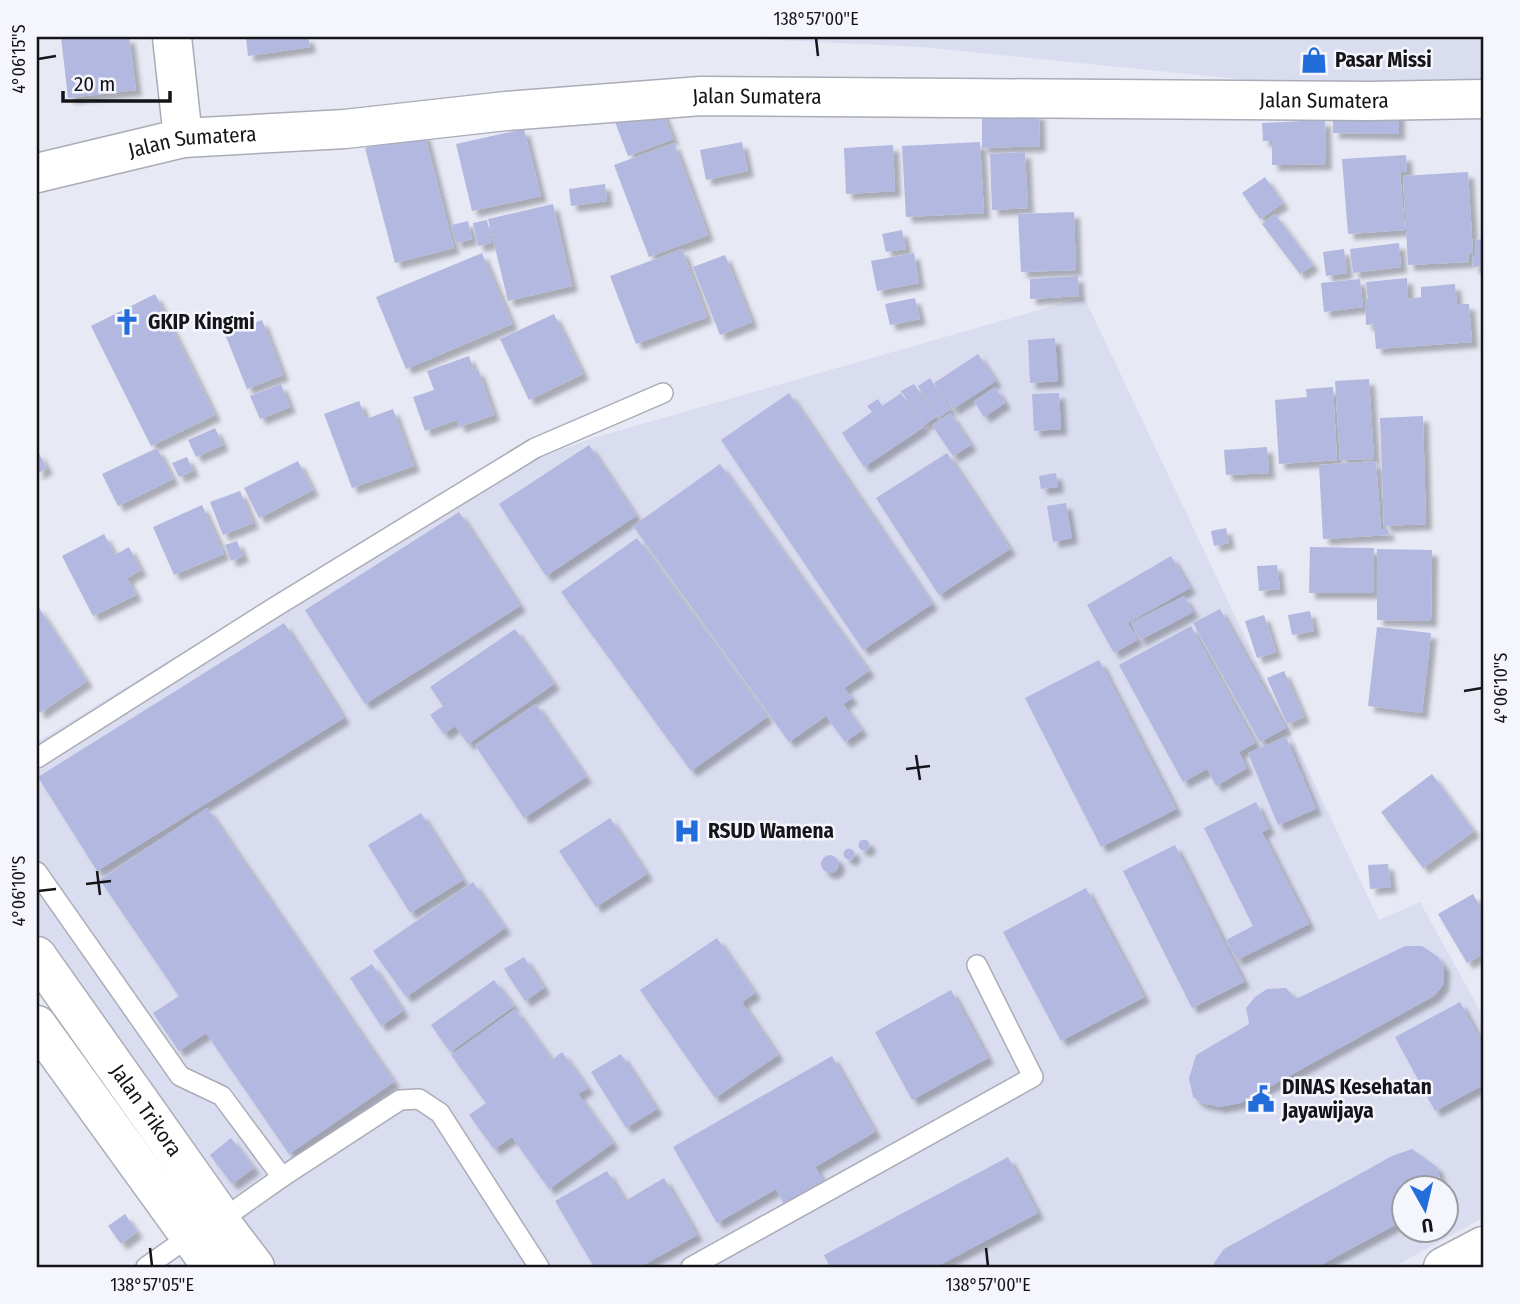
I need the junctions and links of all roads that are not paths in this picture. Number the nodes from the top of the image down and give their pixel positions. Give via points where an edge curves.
1 (172, 37) edge
2 (1483, 99) edge
3 (183, 138) junction
4 (37, 173) edge
5 (663, 393) dead end
6 (37, 758) edge
7 (37, 872) edge
8 (37, 956) edge
9 (977, 965) dead end
10 (37, 1025) edge
11 (282, 1177) junction
12 (205, 1229) junction
13 (1483, 1246) edge
14 (146, 1267) edge
15 (212, 1267) edge
16 (255, 1267) edge
17 (539, 1267) edge
18 (691, 1267) edge
19 (1443, 1267) edge

1 - 3 main road
2 - 3 main road, Jalan Sumatera via 701,96 345,129
3 - 4 main road, Jalan Sumatera
5 - 6 lane via 535,448
7 - 11 lane via 180,1076 222,1096
8 - 12 main road, Jalan Trikora via 215,1208
9 - 18 lane via 1033,1077
10 - 12 main road, Jalan Trikora
11 - 12 lane
11 - 17 lane via 400,1100 419,1099 440,1113
12 - 14 lane
12 - 15 main road, Jalan Trikora
12 - 16 main road, Jalan Trikora
13 - 19 main road

